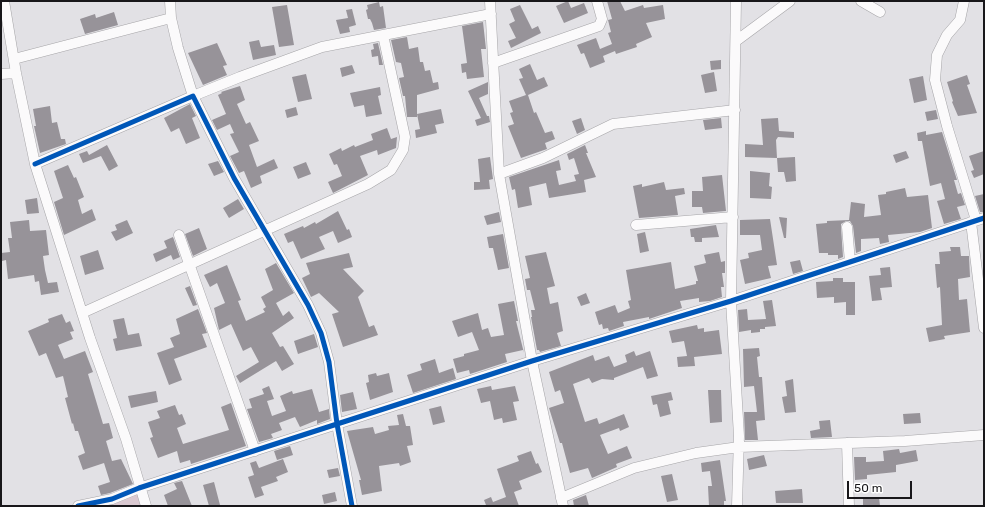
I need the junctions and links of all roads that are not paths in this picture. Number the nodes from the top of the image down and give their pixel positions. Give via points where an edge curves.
1 (4, 1) edge
2 (170, 1) edge
3 (490, 1) edge
4 (597, 1) edge
5 (736, 1) edge
6 (790, 1) edge
7 (861, 1) edge
8 (964, 1) edge
9 (880, 12) dead end
10 (491, 14) junction
11 (172, 18) junction
12 (383, 35) junction
13 (736, 41) junction
14 (14, 59) junction
15 (493, 63) junction
16 (16, 73) junction
17 (1, 74) edge
18 (193, 96) junction
19 (735, 110) junction
20 (35, 164) junction
21 (500, 174) junction
22 (733, 217) junction
23 (977, 220) edge
24 (636, 225) dead end
25 (848, 227) dead end
26 (265, 231) junction
27 (179, 235) dead end
28 (850, 262) junction
29 (190, 264) junction
30 (731, 301) junction
31 (82, 313) junction
32 (984, 328) edge
33 (532, 361) junction
34 (337, 424) junction
35 (984, 435) edge
36 (847, 443) junction
37 (739, 448) junction
38 (255, 451) junction
39 (139, 488) junction
40 (562, 502) edge
41 (78, 506) edge
42 (146, 506) edge
43 (352, 506) edge
44 (737, 506) edge
45 (849, 506) edge

1 - 14 street
2 - 11 street
3 - 10 street
4 - 15 street via 602,19 599,26
5 - 13 street
6 - 13 street
7 - 9 street
8 - 23 street via 960,20 947,35 939,50 935,80
10 - 12 street
10 - 15 street
11 - 14 street
11 - 18 street via 178,48
12 - 18 street via 322,47
12 - 26 street via 404,137 403,150 397,162 391,170 368,184
13 - 19 street
14 - 16 street
15 - 21 street
16 - 17 street
16 - 20 street
18 - 20 street
18 - 26 street via 234,178
19 - 21 street via 613,124 543,158
19 - 22 street
20 - 31 street
21 - 33 street
22 - 24 street
22 - 30 street
23 - 28 street
23 - 32 street
25 - 28 street
26 - 29 street
26 - 34 street via 321,332 329,362
27 - 29 street
28 - 30 street
29 - 31 street
29 - 38 street
30 - 33 street
30 - 37 street
31 - 39 street via 126,439
33 - 34 street
33 - 40 street
34 - 38 street
34 - 43 street
35 - 36 street
36 - 37 street
36 - 45 street
37 - 40 street via 696,453 634,468
37 - 44 street
38 - 39 street
39 - 41 street
39 - 42 street

